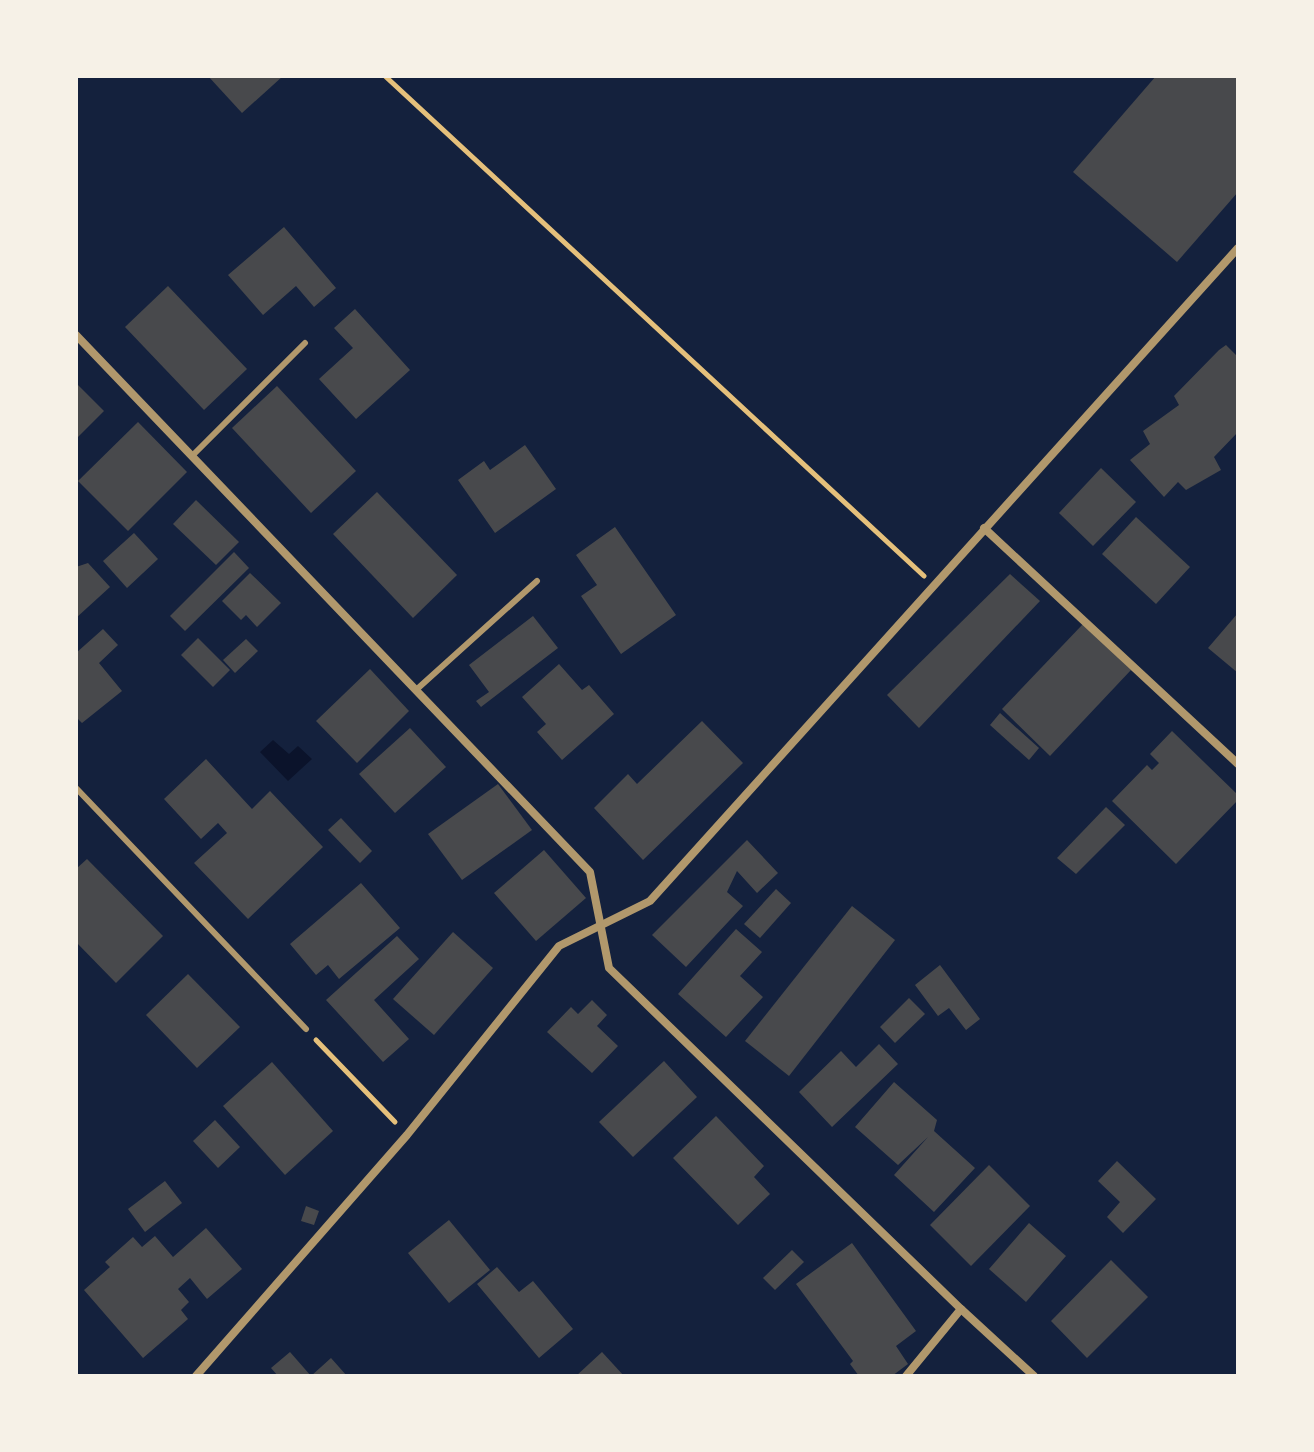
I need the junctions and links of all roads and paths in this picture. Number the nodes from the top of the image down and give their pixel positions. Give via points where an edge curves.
1 (385, 76) edge
2 (1238, 248) edge
3 (76, 335) edge
4 (305, 343) dead end
5 (192, 456) junction
6 (984, 528) junction
7 (537, 581) dead end
8 (933, 585) junction
9 (416, 690) junction
10 (1238, 764) edge
11 (76, 788) edge
12 (601, 925) junction
13 (306, 1029) joint
14 (407, 1135) junction
15 (961, 1309) junction
16 (196, 1376) edge
17 (906, 1376) edge
18 (1034, 1376) edge

1 - 8 path
2 - 6 street
3 - 5 street
4 - 5 lane
5 - 9 street
6 - 8 street
6 - 10 street
7 - 9 lane
8 - 12 street via 650,901
9 - 12 street via 590,872
11 - 13 lane
12 - 14 street via 559,946
12 - 15 street via 609,968
13 - 14 path
14 - 16 street
15 - 17 street
15 - 18 street

